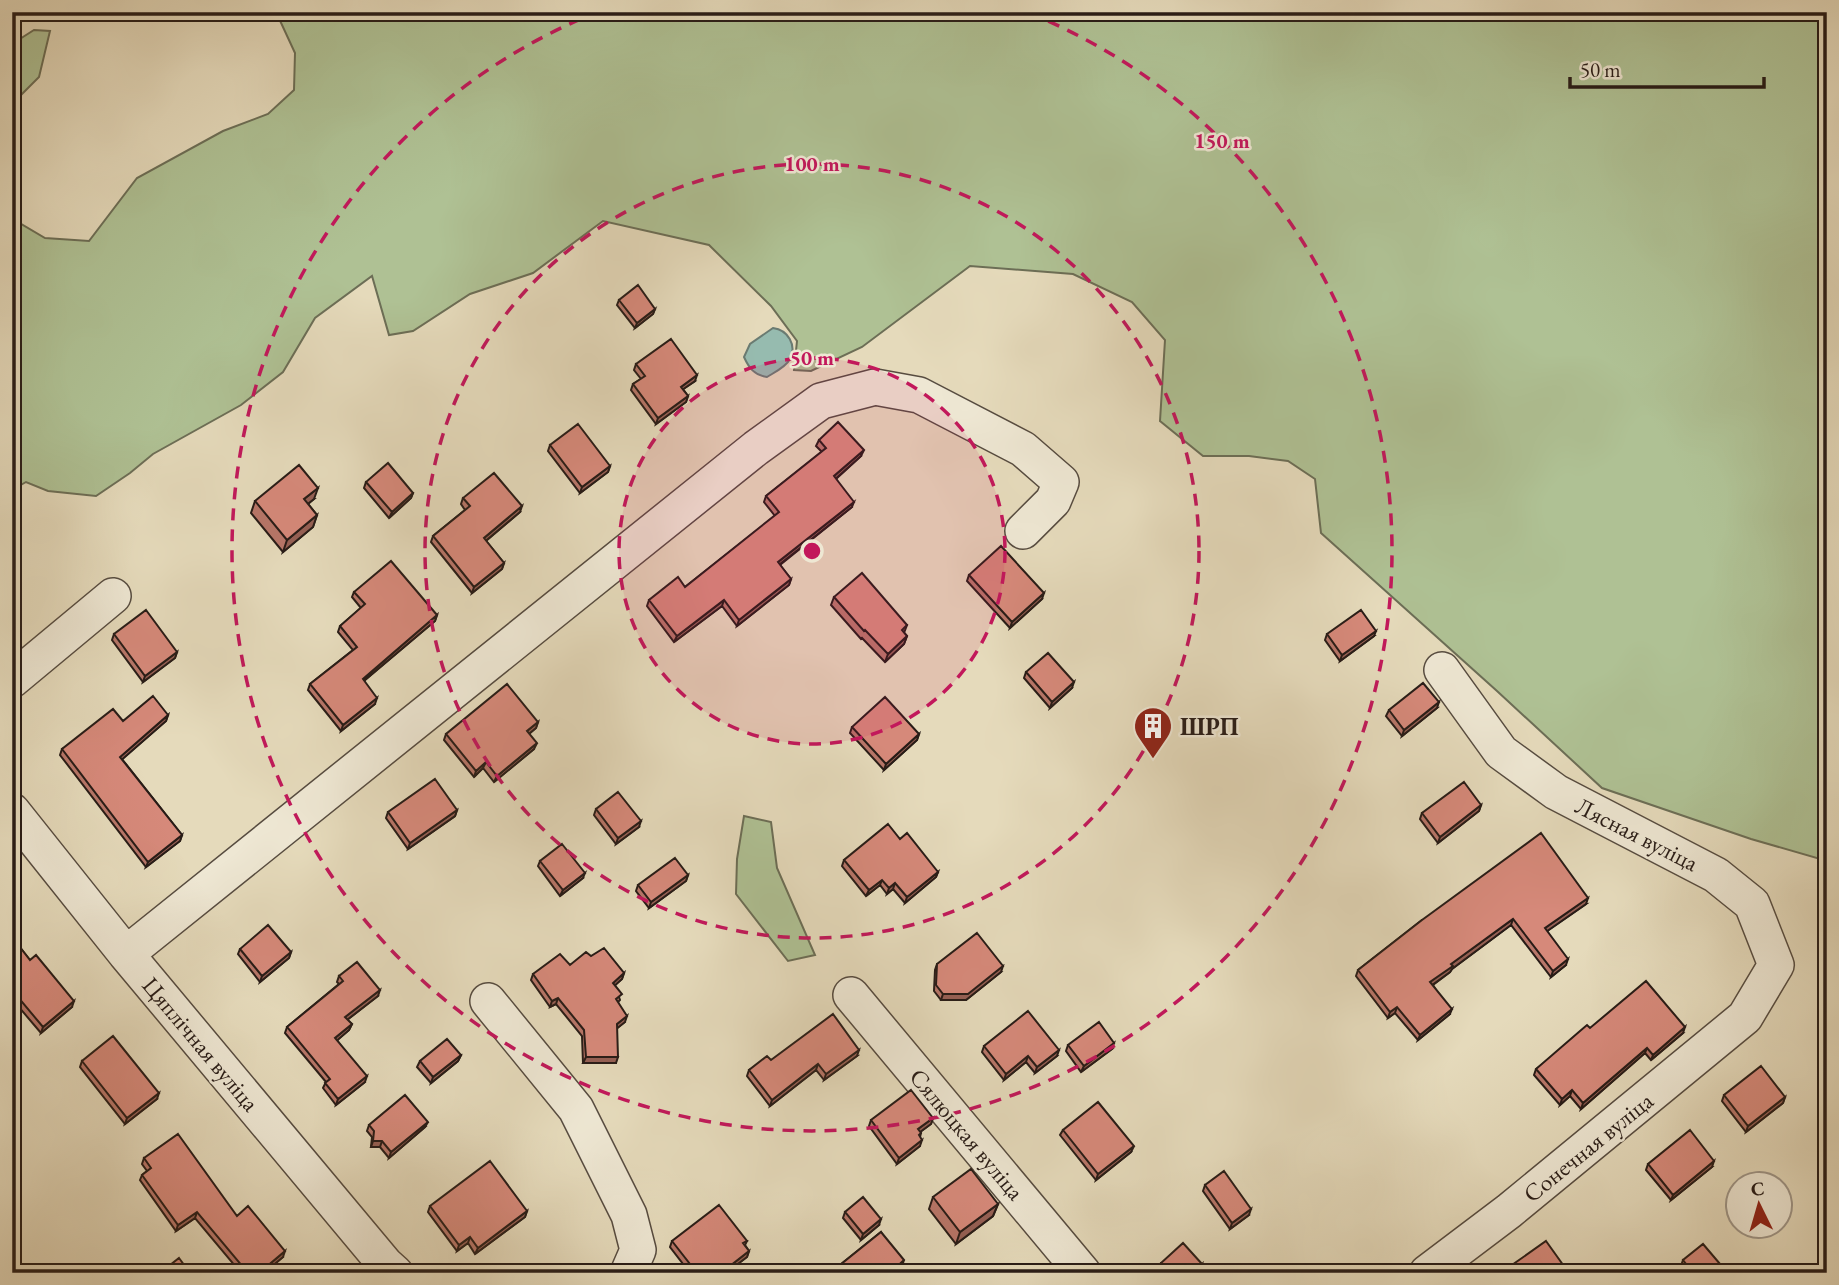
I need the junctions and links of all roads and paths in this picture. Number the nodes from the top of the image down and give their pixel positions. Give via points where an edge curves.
1 (1023, 531) dead end
2 (113, 596) dead end
3 (1442, 670) dead end
4 (12, 680) edge
5 (12, 811) edge
6 (126, 954) junction
7 (851, 995) dead end
8 (488, 1001) dead end
9 (1745, 1017) joint
10 (394, 1273) edge
11 (628, 1273) edge
12 (1083, 1273) edge
13 (1427, 1273) edge

1 - 6 street via 1052,501 1061,482 1023,449 919,395 876,387 821,401
2 - 4 street
3 - 9 street, Лясная вуліца via 1501,752 1556,792 1716,875 1752,904 1776,965
5 - 6 street, Цяплічная вуліца
6 - 10 street, Цяплічная вуліца
7 - 12 street, Сялюцкая вуліца
8 - 11 street via 576,1109 629,1216 638,1250
9 - 13 street, Сонечная вуліца via 1510,1211

